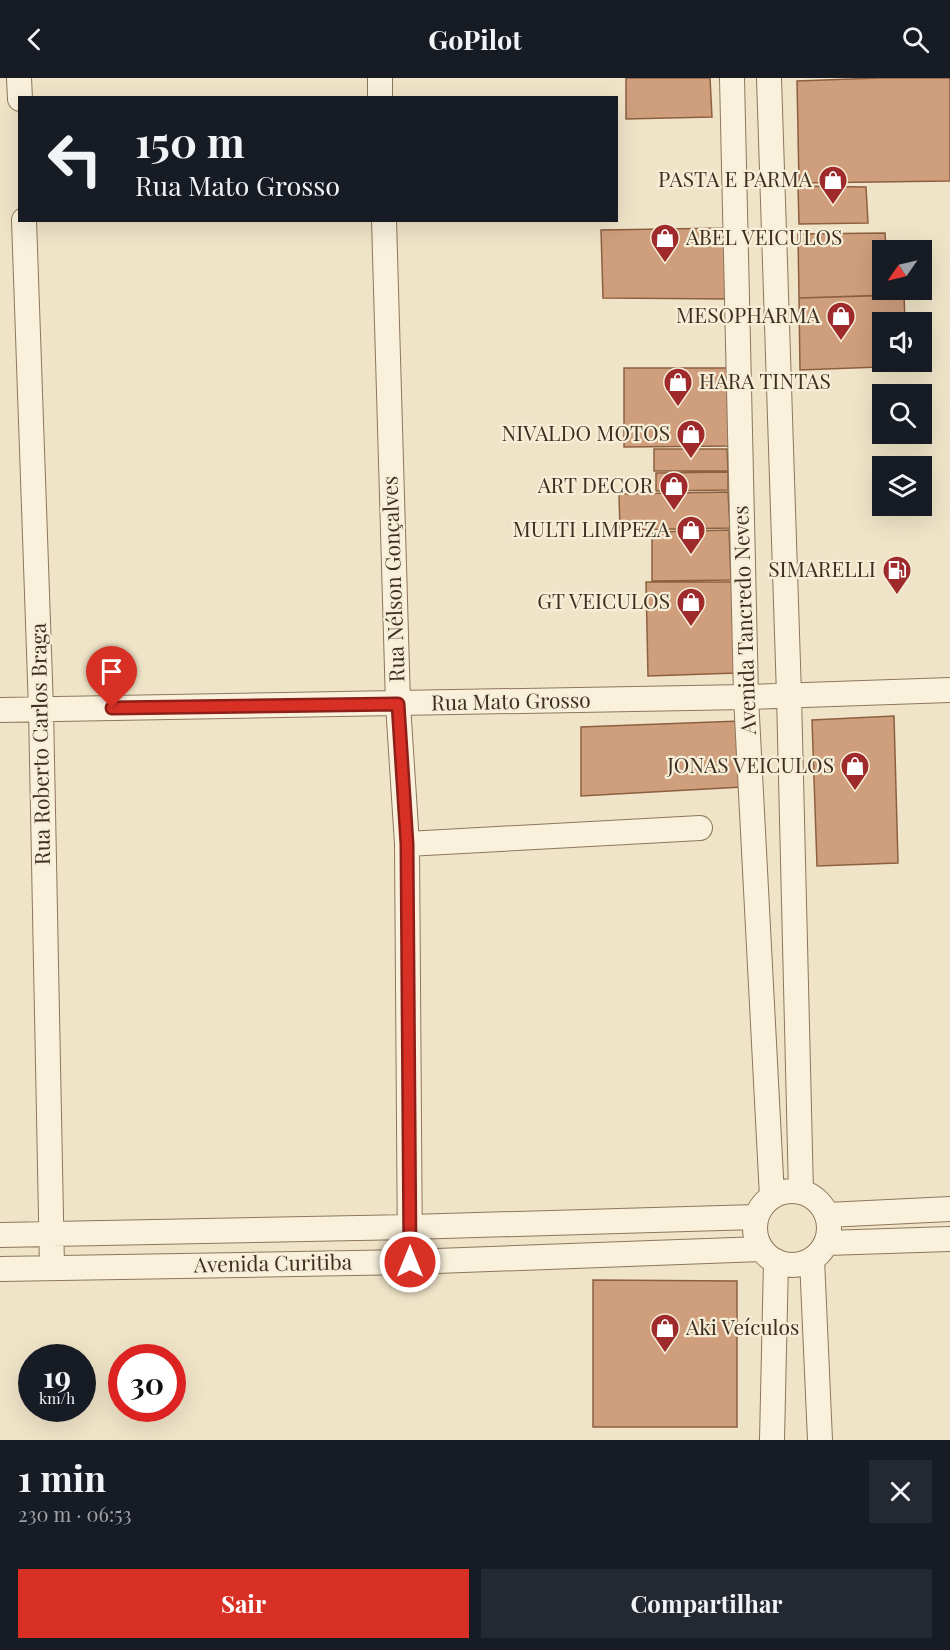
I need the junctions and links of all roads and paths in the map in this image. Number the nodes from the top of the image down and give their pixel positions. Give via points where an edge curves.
1 (19, 78) edge
2 (380, 78) edge
3 (732, 78) edge
4 (769, 78) edge
5 (20, 96) edge
6 (380, 96) edge
7 (24, 222) edge
8 (384, 222) edge
9 (950, 690) edge
10 (789, 695) junction
11 (746, 697) junction
12 (398, 704) junction
13 (41, 709) junction
14 (0, 710) edge
15 (700, 828) dead end
16 (407, 844) junction
17 (801, 1192) junction
18 (772, 1197) junction
19 (950, 1209) edge
20 (827, 1215) junction
21 (756, 1217) junction
22 (410, 1227) junction
23 (51, 1233) junction
24 (0, 1235) edge
25 (950, 1239) edge
26 (819, 1251) junction
27 (769, 1255) junction
28 (410, 1262) junction
29 (52, 1268) junction
30 (0, 1269) edge
31 (772, 1440) edge
32 (820, 1440) edge

1 - 5 street
2 - 6 street
3 - 11 street, Avenida Tancredo Neves
4 - 10 street, Avenida Tancredo Neves
7 - 13 street, Rua Roberto Carlos Braga
8 - 12 street, Rua Nélson Gonçalves
9 - 10 street, Rua Mato Grosso
10 - 11 street, Rua Mato Grosso
10 - 17 street, Avenida Tancredo Neves
11 - 12 street, Rua Mato Grosso
11 - 18 street, Avenida Tancredo Neves
12 - 13 street, Rua Mato Grosso
12 - 16 street, Rua Nélson Gonçalves
13 - 14 street, Rua Mato Grosso
13 - 23 street, Rua Roberto Carlos Braga
15 - 16 street
16 - 22 street, Rua Nélson Gonçalves
17 - 18 street via 791,1190
17 - 20 street via 812,1196
18 - 21 street
19 - 20 street
20 - 26 street via 829,1234
21 - 22 street, Avenida Curitiba
21 - 27 street via 755,1233
22 - 23 street, Avenida Curitiba
22 - 28 street, Rua Nélson Gonçalves
23 - 24 street, Avenida Curitiba
23 - 29 street, Rua Roberto Carlos Braga
25 - 26 street
26 - 27 street via 788,1265
26 - 32 street
27 - 28 street, Avenida Curitiba
27 - 31 street
28 - 29 street, Avenida Curitiba
29 - 30 street, Avenida Curitiba

